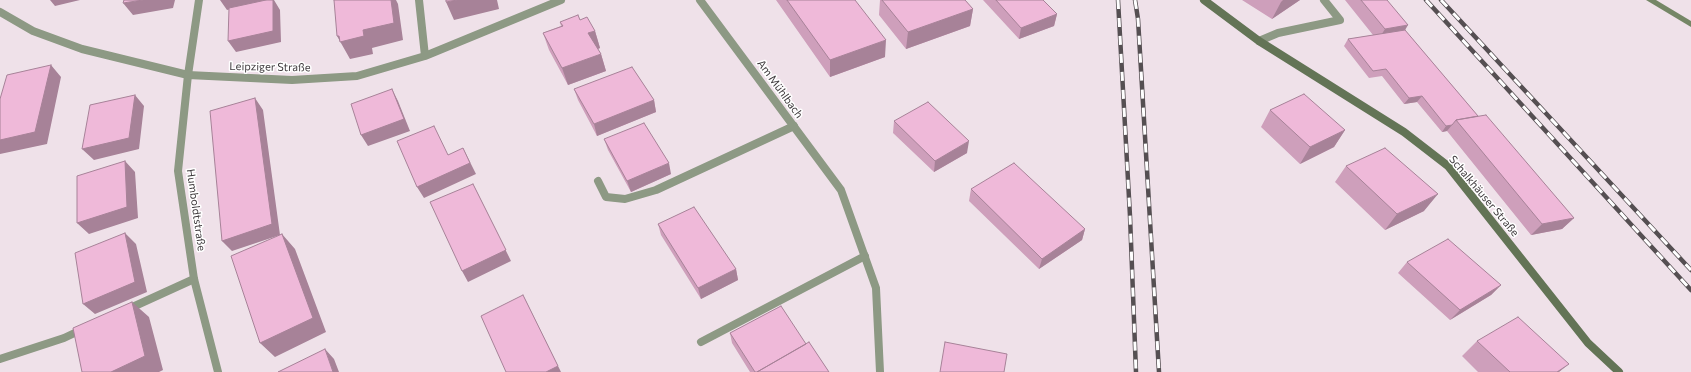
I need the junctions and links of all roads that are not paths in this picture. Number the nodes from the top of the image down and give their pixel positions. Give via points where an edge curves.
1 (199, 0) edge
2 (419, 0) edge
3 (561, 0) edge
4 (700, 0) edge
5 (1204, 0) edge
6 (1324, 0) edge
7 (0, 12) edge
8 (1259, 41) junction
9 (425, 56) junction
10 (188, 75) junction
11 (794, 126) junction
12 (598, 181) dead end
13 (865, 256) junction
14 (194, 279) junction
15 (114, 315) edge
16 (93, 325) edge
17 (701, 342) dead end
18 (0, 359) edge
19 (218, 372) edge
20 (880, 372) edge
21 (1619, 372) edge

1 - 10 street, Humboldtstraße
2 - 9 street
3 - 9 street, Leipziger Straße
4 - 11 street, Am Mühlbach
5 - 8 street, Schalkhäuser Straße
6 - 8 street via 1340,20 1278,33
7 - 10 street, Leipziger Straße via 33,31 82,49
8 - 21 street, Schalkhäuser Straße via 1404,132 1448,166 1588,343
9 - 10 street, Leipziger Straße via 357,76 292,80
10 - 14 street, Humboldtstraße via 178,171
11 - 12 street via 656,190 625,199 606,197
11 - 13 street, Am Mühlbach via 841,190
13 - 17 street
13 - 20 street, Am Mühlbach via 876,288
14 - 15 street
14 - 19 street, Humboldtstraße
16 - 18 street via 64,338

